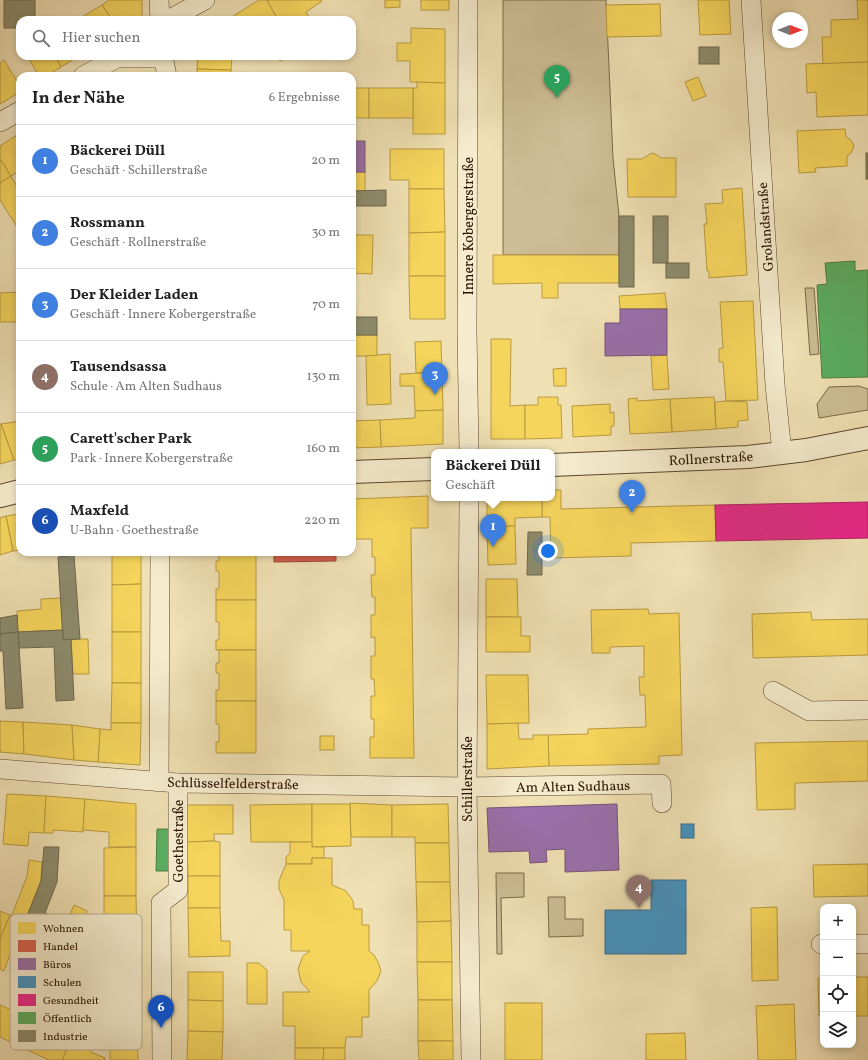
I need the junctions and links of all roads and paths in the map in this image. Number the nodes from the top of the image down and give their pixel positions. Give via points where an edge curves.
1 (159, 0) edge
2 (205, 0) edge
3 (468, 0) edge
4 (751, 0) edge
5 (160, 16) edge
6 (175, 16) edge
7 (113, 60) edge
8 (136, 60) edge
9 (164, 63) edge
10 (91, 72) edge
11 (16, 113) edge
12 (0, 122) edge
13 (868, 438) edge
14 (469, 449) edge
15 (782, 453) junction
16 (555, 465) edge
17 (431, 469) edge
18 (356, 472) edge
19 (16, 492) edge
20 (0, 496) edge
21 (469, 501) edge
22 (160, 556) edge
23 (773, 691) dead end
24 (868, 710) edge
25 (0, 769) edge
26 (159, 782) junction
27 (178, 782) junction
28 (467, 787) junction
29 (662, 803) dead end
30 (856, 944) edge
31 (868, 944) edge
32 (162, 1060) edge
33 (471, 1060) edge

1 - 5 street
2 - 6 street
3 - 14 street, Innere Kobergerstraße
4 - 15 street, Grolandstraße via 775,385
7 - 10 street
8 - 9 street
11 - 12 street
13 - 15 street, Rollnerstraße
15 - 16 street, Rollnerstraße via 731,458
17 - 18 street
19 - 20 street
21 - 28 street, Schillerstraße
22 - 26 street
23 - 24 street via 809,712
25 - 26 street, Schlüsselfelderstraße
26 - 27 street, Schlüsselfelderstraße
27 - 28 street, Schlüsselfelderstraße
27 - 32 street, Goethestraße via 178,890 161,903
28 - 29 street, Am Alten Sudhaus via 661,784
28 - 33 street, Schillerstraße
30 - 31 street

